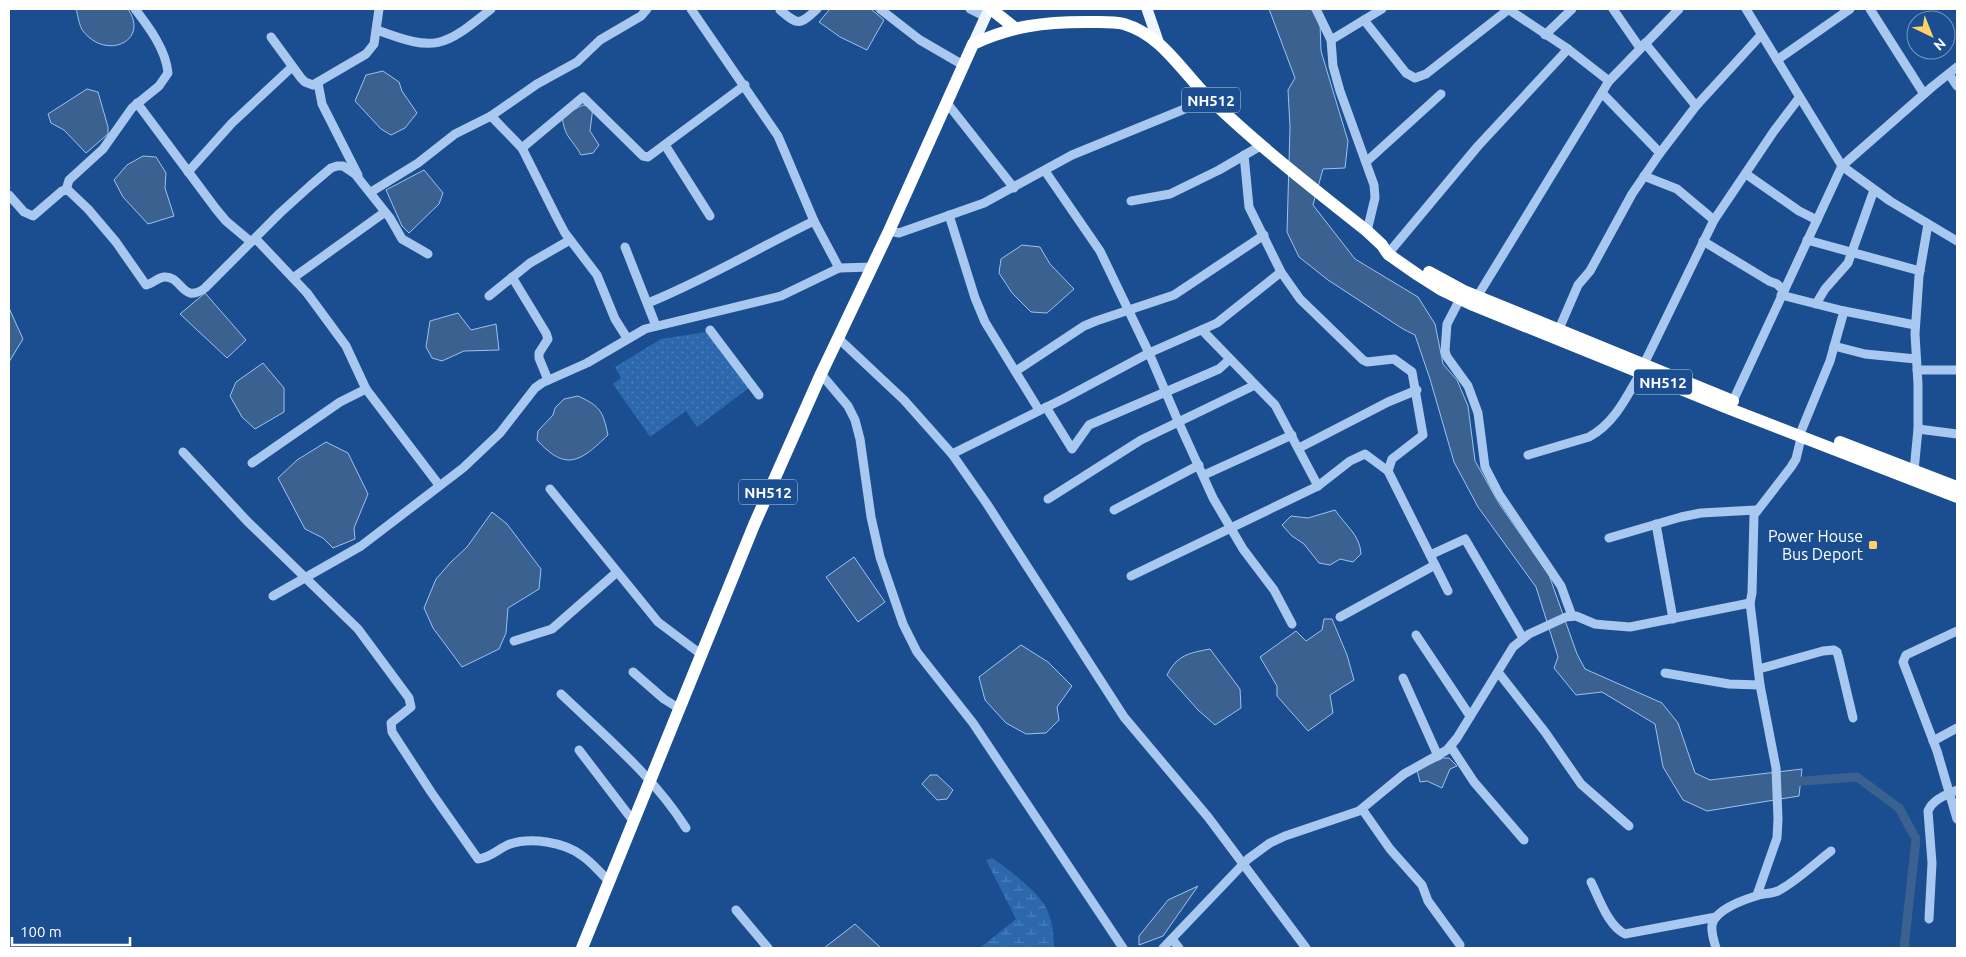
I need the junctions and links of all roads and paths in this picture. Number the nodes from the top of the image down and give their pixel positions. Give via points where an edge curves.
1 (135, 9) edge
2 (379, 9) edge
3 (491, 9) edge
4 (647, 9) edge
5 (691, 9) edge
6 (817, 9) edge
7 (880, 9) edge
8 (970, 9) edge
9 (1147, 9) edge
10 (1316, 9) edge
11 (1509, 9) edge
12 (1572, 9) edge
13 (1679, 9) edge
14 (1746, 9) edge
15 (1850, 9) edge
16 (1870, 9) edge
17 (780, 10) edge
18 (1378, 10) edge
19 (1615, 10) edge
20 (989, 12) edge
21 (1364, 20) junction
22 (1014, 28) junction
23 (377, 30) junction
24 (1545, 35) junction
25 (1761, 35) junction
26 (270, 37) dead end
27 (1331, 40) junction
28 (1158, 41) junction
29 (973, 44) junction
30 (1643, 45) junction
31 (1568, 49) junction
32 (1777, 60) junction
33 (963, 65) junction
34 (292, 67) junction
35 (1957, 67) edge
36 (1949, 74) junction
37 (1609, 81) junction
38 (318, 83) junction
39 (745, 85) junction
40 (1957, 86) edge
41 (1602, 93) junction
42 (1442, 94) dead end
43 (1924, 94) junction
44 (1799, 98) junction
45 (1209, 99) junction
46 (137, 103) junction
47 (947, 103) junction
48 (1696, 106) junction
49 (491, 116) junction
50 (666, 145) junction
51 (522, 148) junction
52 (1267, 149) junction
53 (1660, 153) junction
54 (1244, 155) junction
55 (1366, 162) junction
56 (1842, 166) junction
57 (1045, 171) junction
58 (188, 172) junction
59 (1746, 174) junction
60 (1644, 176) junction
61 (359, 178) junction
62 (1014, 188) junction
63 (66, 190) junction
64 (1874, 190) junction
65 (371, 192) junction
66 (9, 195) edge
67 (1132, 201) dead end
68 (385, 212) junction
69 (949, 215) junction
70 (710, 216) dead end
71 (814, 220) junction
72 (1714, 220) junction
73 (1817, 220) junction
74 (1928, 224) junction
75 (890, 231) junction
76 (1367, 231) junction
77 (1264, 235) junction
78 (570, 240) junction
79 (1807, 240) junction
80 (1703, 241) junction
81 (1957, 241) edge
82 (251, 242) junction
83 (625, 247) dead end
84 (1387, 247) junction
85 (428, 254) dead end
86 (1853, 254) junction
87 (872, 266) junction
88 (839, 268) junction
89 (1920, 271) junction
90 (1281, 272) junction
91 (512, 277) junction
92 (1782, 292) junction
93 (307, 294) junction
94 (489, 296) dead end
95 (1477, 297) junction
96 (1460, 299) junction
97 (648, 303) junction
98 (1816, 304) junction
99 (1128, 310) junction
100 (1844, 311) junction
101 (1915, 325) junction
102 (656, 326) junction
103 (710, 330) dead end
104 (1202, 330) junction
105 (1559, 330) junction
106 (627, 338) junction
107 (838, 338) junction
108 (1834, 346) junction
109 (1149, 353) junction
110 (1230, 359) junction
111 (1916, 359) junction
112 (1642, 368) junction
113 (1917, 370) junction
114 (1957, 370) edge
115 (1016, 371) junction
116 (821, 374) junction
117 (548, 380) junction
118 (1255, 385) junction
119 (366, 388) junction
120 (1417, 390) junction
121 (1165, 391) junction
122 (759, 395) dead end
123 (1733, 401) junction
124 (1043, 409) junction
125 (1178, 421) junction
126 (1918, 429) junction
127 (1802, 433) junction
128 (1957, 434) edge
129 (1292, 435) junction
130 (1299, 448) junction
131 (183, 452) dead end
132 (952, 454) junction
133 (1528, 455) dead end
134 (252, 463) dead end
135 (1199, 465) junction
136 (1388, 471) junction
137 (1914, 471) junction
138 (1204, 476) junction
139 (439, 486) junction
140 (1318, 486) junction
141 (1957, 487) edge
142 (550, 489) dead end
143 (1957, 497) edge
144 (1048, 499) dead end
145 (1114, 510) dead end
146 (1756, 510) junction
147 (1656, 524) junction
148 (1230, 528) junction
149 (1609, 538) dead end
150 (1430, 555) junction
151 (1435, 565) junction
152 (617, 572) junction
153 (1131, 576) dead end
154 (306, 578) junction
155 (1448, 592) dead end
156 (273, 596) dead end
157 (1750, 603) junction
158 (1569, 616) junction
159 (1340, 617) dead end
160 (1674, 620) junction
161 (1292, 624) dead end
162 (1956, 634) edge
163 (1416, 635) dead end
164 (1526, 636) junction
165 (514, 641) dead end
166 (702, 655) junction
167 (1758, 669) junction
168 (633, 672) dead end
169 (1498, 672) junction
170 (1665, 673) dead end
171 (1403, 678) dead end
172 (1760, 685) junction
173 (561, 694) dead end
174 (680, 708) junction
175 (1470, 716) junction
176 (1854, 718) dead end
177 (1957, 728) edge
178 (1933, 741) junction
179 (1450, 747) junction
180 (579, 750) dead end
181 (1438, 756) junction
182 (650, 782) junction
183 (1954, 792) edge
184 (1362, 809) junction
185 (1957, 820) edge
186 (634, 822) junction
187 (1629, 826) dead end
188 (686, 828) dead end
189 (1524, 840) dead end
190 (1831, 851) dead end
191 (1243, 864) junction
192 (610, 882) junction
193 (1592, 882) dead end
194 (1757, 895) junction
195 (736, 910) dead end
196 (1716, 917) junction
197 (1929, 919) dead end
198 (1172, 938) junction
199 (1460, 944) dead end
200 (582, 948) edge
201 (768, 948) edge
202 (1123, 948) edge
203 (1163, 948) edge
204 (1179, 948) edge
205 (1306, 948) edge
206 (1716, 948) edge

1 - 46 street via 159,45 168,73 159,86
2 - 23 street
3 - 23 street via 468,28 434,44 408,42
4 - 49 street via 641,16 604,37 577,62 537,84
5 - 39 street
6 - 17 street via 803,22 794,21
7 - 33 street via 920,40
8 - 20 street
9 - 28 main road, NH512
10 - 27 street
11 - 21 street via 1421,78 1406,73
11 - 24 street
12 - 24 street
13 - 30 street
14 - 25 street
15 - 32 street
16 - 43 street
18 - 21 street
19 - 30 street
20 - 22 highway
20 - 29 main road
21 - 27 street
22 - 28 highway, NH512 via 1050,22 1124,24
22 - 29 highway, NH512
23 - 38 street via 369,52
24 - 31 street
25 - 32 street
25 - 48 street
26 - 34 street
27 - 55 street via 1333,66 1340,91
28 - 45 highway, NH512
29 - 33 highway, NH512
30 - 37 street
30 - 48 street
31 - 37 street
31 - 84 street
32 - 44 street
33 - 47 highway, NH512
34 - 38 street via 305,82
34 - 58 street via 232,123
35 - 36 street
36 - 40 street
36 - 43 street
37 - 41 street
38 - 61 street via 322,104
39 - 50 street
39 - 71 street via 778,136
41 - 53 street
41 - 95 street
42 - 55 street
43 - 56 street
44 - 56 street
44 - 59 street
45 - 52 highway, NH512
45 - 57 street via 1072,155
46 - 58 street
46 - 63 street via 103,149 69,180
47 - 62 street
47 - 75 highway, NH512
48 - 53 street
49 - 51 street
49 - 65 street via 455,134 418,163
50 - 51 street via 643,156 583,97
50 - 70 street
51 - 78 street
52 - 54 street
52 - 76 highway, NH512
53 - 60 street
54 - 67 street via 1170,194
54 - 77 street via 1249,207
55 - 76 street via 1375,198
56 - 64 street
56 - 73 street
57 - 62 street
57 - 99 street via 1100,252
58 - 82 street via 221,215
59 - 72 street
59 - 73 street
60 - 72 street via 1677,188
60 - 105 street via 1590,271 1578,285
61 - 65 street
61 - 82 street via 343,166 331,168
62 - 69 street
63 - 66 street via 33,216 24,212
63 - 82 street via 88,209 147,285 166,277 189,293 199,293
64 - 74 street
64 - 86 street
65 - 68 street
68 - 85 street via 402,239
68 - 93 street via 293,278
69 - 75 street via 899,233
69 - 115 street via 985,322
71 - 88 street
71 - 97 street via 686,288
72 - 80 street
73 - 79 street
74 - 81 street
74 - 89 street
75 - 87 highway, NH512
76 - 84 highway, NH512
77 - 90 street
77 - 99 street via 1174,295
78 - 91 street
78 - 106 street via 597,276
79 - 86 street
79 - 92 street
80 - 92 street via 1777,284
80 - 112 street
82 - 93 street via 256,239
83 - 97 street
84 - 95 highway, NH512
84 - 96 highway, NH512 via 1388,254 1418,276
86 - 89 street
86 - 98 street
87 - 88 street
87 - 107 highway, NH512
88 - 102 street via 780,296
89 - 101 street
90 - 104 street via 1217,323
90 - 120 street via 1300,299 1363,360 1398,361 1412,372
91 - 94 street
91 - 117 street via 546,333 548,339 539,358
92 - 98 street
92 - 123 street
93 - 119 street via 346,346
95 - 105 highway, NH512
96 - 112 highway, NH512
96 - 158 street via 1446,324 1447,357 1468,386 1475,406 1487,473 1561,586
97 - 102 street
98 - 100 street
99 - 109 street
99 - 115 street via 1084,326
100 - 101 street
100 - 108 street
101 - 111 street
102 - 106 street
103 - 122 street
104 - 109 street
104 - 110 street
105 - 112 highway, NH512
106 - 117 street via 587,363
107 - 116 highway, NH512
107 - 132 street via 904,400
108 - 111 street via 1865,354
108 - 127 street
109 - 121 street
109 - 124 street
110 - 118 street
110 - 121 street via 1218,368
111 - 113 street
112 - 123 highway, NH512
112 - 127 highway, NH512
112 - 133 street via 1614,416 1597,433
113 - 114 street
113 - 126 street
115 - 124 street
116 - 166 highway, NH512 via 754,525
116 - 202 street via 848,406 854,420 880,557 903,624 917,652 973,723
117 - 139 street via 535,388 500,433
118 - 125 street
118 - 129 street via 1275,405
119 - 134 street via 340,402
119 - 139 street
120 - 130 street
120 - 136 street via 1423,435 1392,459
121 - 124 street via 1088,425 1072,449
121 - 125 street
123 - 127 highway, NH512
124 - 132 street
125 - 135 street
125 - 144 street via 1126,449
126 - 128 street
126 - 137 street
127 - 137 highway, NH512
127 - 143 highway, NH512
127 - 146 street via 1796,460
129 - 130 street
129 - 138 street
130 - 140 street
131 - 154 street
132 - 191 street via 1124,717
135 - 138 street
135 - 145 street
136 - 140 street via 1365,454 1350,461
136 - 150 street
137 - 141 highway, NH512
138 - 148 street
139 - 154 street via 361,546
140 - 148 street
142 - 152 street
146 - 147 street via 1700,514
146 - 157 street
147 - 149 street
147 - 160 street
148 - 153 street
148 - 161 street via 1274,590
150 - 151 street
150 - 164 street via 1466,539
151 - 155 street
151 - 159 street
152 - 165 street via 552,629
152 - 166 street via 658,622
154 - 156 street
154 - 192 street via 358,629 409,698 411,707 391,723 392,732 478,859 519,842 538,841 581,855
157 - 160 street
157 - 167 street
158 - 160 street via 1595,624 1630,627
158 - 164 street
162 - 178 street via 1906,655 1903,662
163 - 175 street
164 - 169 street via 1513,647
166 - 174 highway, NH512
167 - 172 street
167 - 176 street via 1834,650 1839,658
168 - 174 street via 664,699
169 - 175 street
169 - 187 street via 1581,784
170 - 172 street via 1729,684
171 - 181 street
172 - 194 street via 1776,768 1778,819 1777,838
173 - 182 street
174 - 182 highway, NH512
175 - 179 street
177 - 178 street
178 - 183 street
179 - 181 street
179 - 189 street via 1474,782
180 - 186 street
181 - 184 street via 1404,774
182 - 186 highway, NH512
182 - 188 street
183 - 185 street
183 - 197 street via 1930,805 1928,811 1932,863
184 - 191 street via 1285,836
184 - 199 street via 1390,849 1422,885 1428,901
186 - 192 highway, NH512
190 - 194 street via 1786,886 1770,894
191 - 198 street
191 - 205 street
192 - 200 highway, NH512
193 - 196 street via 1613,922 1625,934
194 - 196 street
195 - 201 street
196 - 206 street via 1712,932
198 - 203 street
198 - 204 street

